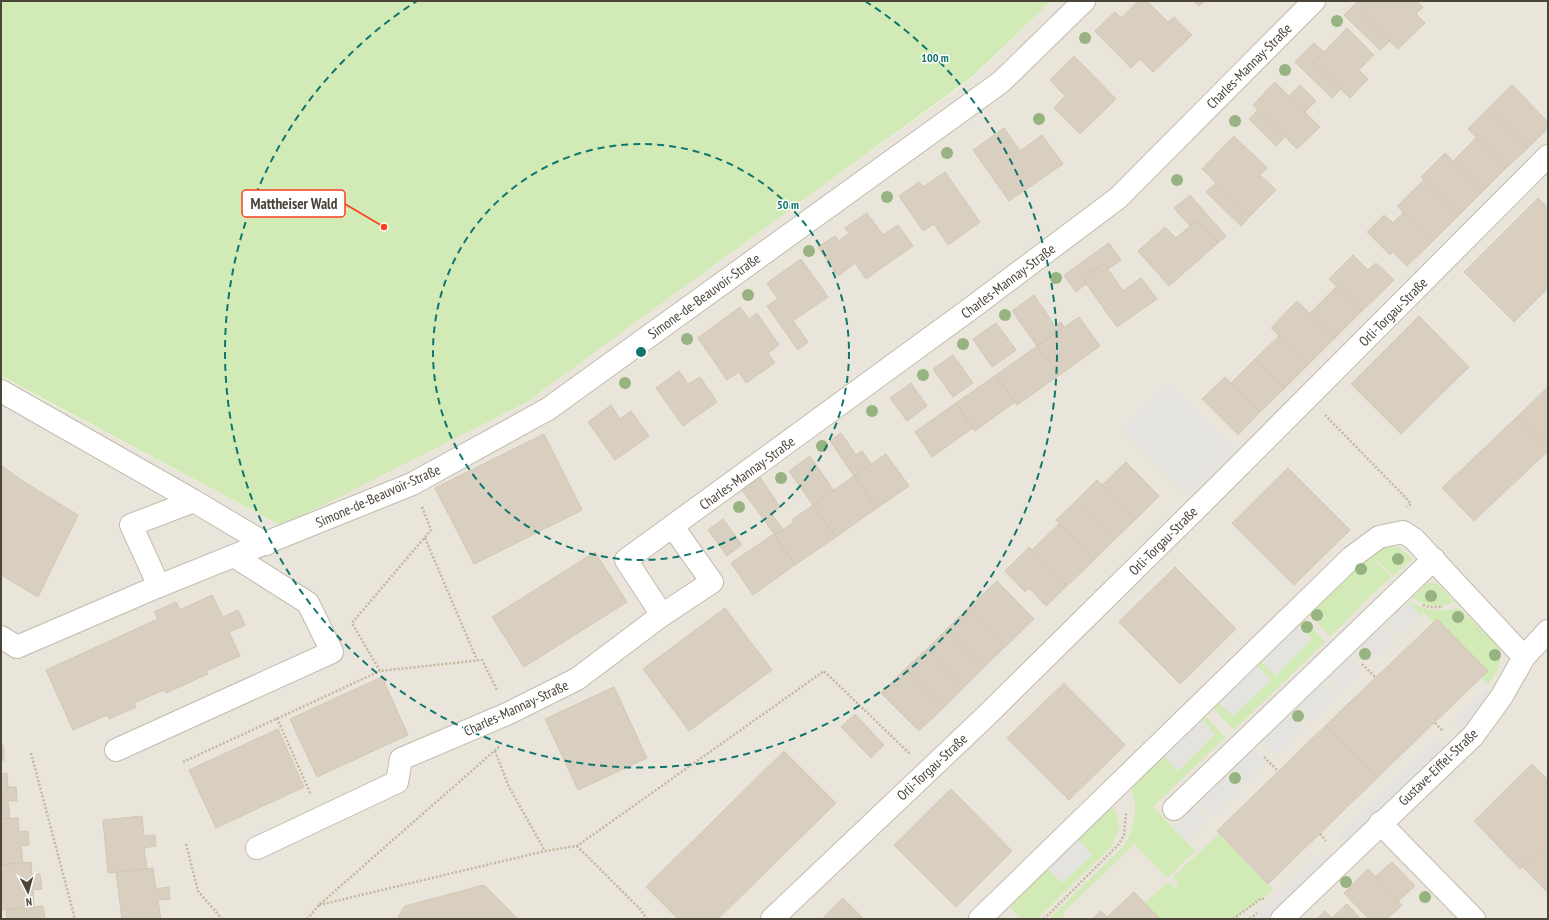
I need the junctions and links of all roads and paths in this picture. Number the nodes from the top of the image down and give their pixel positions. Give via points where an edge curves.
1 (1084, 1) edge
2 (1314, 1) edge
3 (1548, 156) edge
4 (1, 391) edge
5 (1321, 410) dead end
6 (412, 484) junction
7 (1407, 499) dead end
8 (194, 501) junction
9 (673, 527) junction
10 (425, 538) junction
11 (266, 544) junction
12 (234, 556) junction
13 (1434, 559) junction
14 (159, 586) junction
15 (662, 615) junction
16 (1548, 631) edge
17 (1, 637) edge
18 (1524, 656) junction
19 (477, 660) junction
20 (380, 671) junction
21 (509, 713) junction
22 (277, 718) junction
23 (116, 750) dead end
24 (495, 751) junction
25 (31, 753) dead end
26 (183, 762) dead end
27 (927, 772) junction
28 (1112, 791) junction
29 (1174, 809) dead end
30 (321, 818) junction
31 (1380, 823) junction
32 (1320, 834) dead end
33 (1328, 842) dead end
34 (186, 844) dead end
35 (577, 846) junction
36 (257, 848) dead end
37 (545, 851) junction
38 (1268, 903) dead end
39 (319, 905) junction
40 (1259, 911) dead end
41 (76, 919) edge
42 (222, 919) edge
43 (307, 919) edge
44 (647, 919) edge
45 (772, 919) edge
46 (980, 919) edge
47 (1044, 919) edge
48 (1233, 919) edge
49 (1250, 919) edge
50 (1282, 919) edge
51 (1474, 919) edge

1 - 6 street, Simone-de-Beauvoir-Straße via 1000,82 548,409
2 - 9 street, Charles-Mannay-Straße via 1118,198
3 - 27 street, Orli-Torgau-Straße via 1216,490
4 - 8 street
5 - 7 path
6 - 10 path via 431,530
6 - 11 street, Simone-de-Beauvoir-Straße
8 - 11 street
8 - 14 street via 131,525
9 - 15 street, Charles-Mannay-Straße via 626,560
9 - 15 street, Charles-Mannay-Straße via 712,582
10 - 19 path
10 - 20 path via 352,623
11 - 12 street, Simone-de-Beauvoir-Straße
12 - 14 street, Simone-de-Beauvoir-Straße
12 - 23 street via 308,603 332,652
13 - 18 street
13 - 28 street via 1403,532 1379,537 1352,557
13 - 29 street
14 - 17 street, Simone-de-Beauvoir-Straße via 17,647
15 - 21 street, Charles-Mannay-Straße via 578,679
16 - 18 street, Gustave-Eiffel-Straße
18 - 31 street, Gustave-Eiffel-Straße via 1502,696 1473,736
19 - 20 path
19 - 21 path via 482,660
20 - 22 path
21 - 24 path via 518,730
21 - 30 street, Charles-Mannay-Straße via 401,759 397,782
22 - 26 path
22 - 30 path
24 - 37 path via 509,787
24 - 39 path
25 - 41 path
27 - 35 path via 824,670
27 - 45 street, Orli-Torgau-Straße
28 - 46 street
28 - 47 path via 1126,810 1124,836
30 - 36 street
31 - 50 street, Gustave-Eiffel-Straße
31 - 51 street
32 - 33 path
34 - 42 path via 198,890
35 - 37 path
35 - 44 path
37 - 39 path
38 - 48 path via 1262,898
39 - 43 path
40 - 49 path

